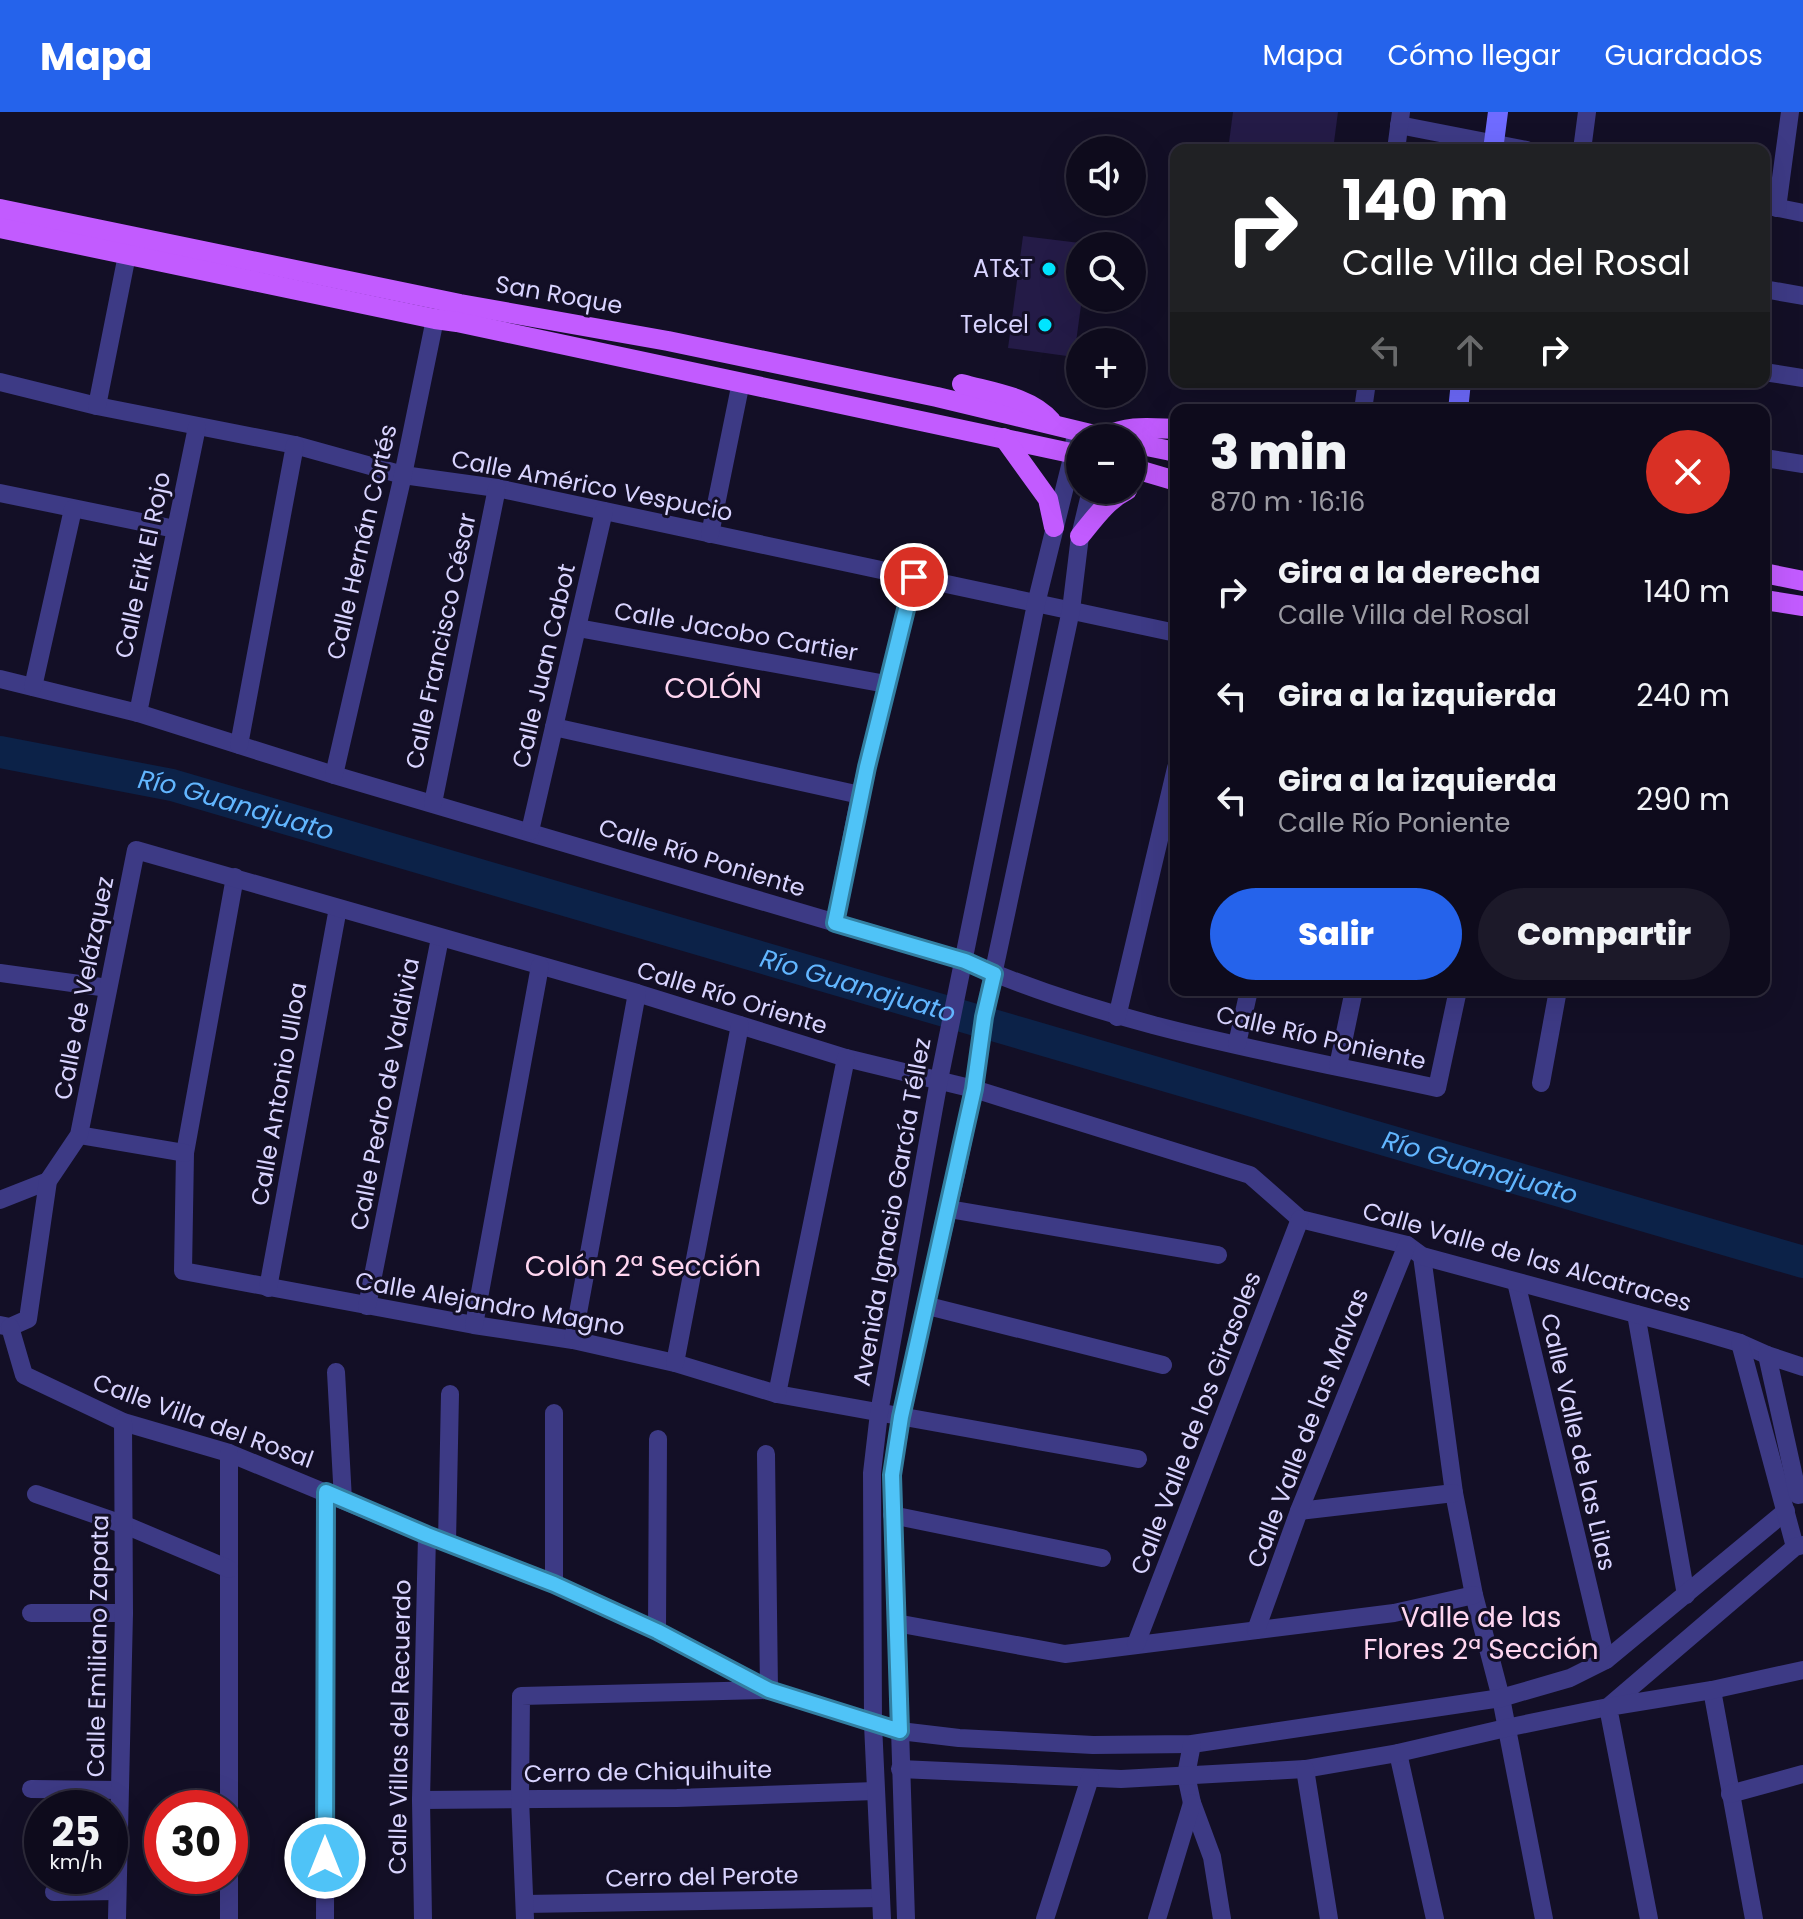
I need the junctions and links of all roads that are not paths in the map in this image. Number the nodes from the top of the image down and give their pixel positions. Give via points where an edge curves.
1 (1498, 112) edge
2 (1587, 112) edge
3 (1790, 112) edge
4 (1400, 119) edge
5 (1397, 144) edge
6 (1486, 144) edge
7 (1493, 144) edge
8 (1583, 144) edge
9 (1770, 206) edge
10 (0, 209) edge
11 (1803, 213) edge
12 (0, 228) edge
13 (127, 255) junction
14 (186, 258) junction
15 (1770, 290) edge
16 (1803, 296) edge
17 (435, 319) junction
18 (1770, 373) edge
19 (1803, 378) edge
20 (0, 382) edge
21 (741, 382) junction
22 (962, 384) dead end
23 (97, 406) junction
24 (197, 427) junction
25 (1146, 427) edge
26 (1066, 429) joint
27 (1170, 429) edge
28 (1004, 438) junction
29 (295, 445) junction
30 (1146, 446) edge
31 (1170, 451) edge
32 (1066, 453) edge
33 (1770, 459) edge
34 (1803, 464) edge
35 (1146, 472) edge
36 (403, 475) junction
37 (1170, 480) edge
38 (1170, 483) edge
39 (1146, 487) edge
40 (497, 488) junction
41 (1066, 488) edge
42 (0, 493) edge
43 (1088, 504) edge
44 (1107, 504) edge
45 (73, 509) junction
46 (604, 511) junction
47 (1054, 527) junction
48 (175, 529) junction
49 (710, 534) junction
50 (1080, 536) junction
51 (1770, 574) edge
52 (914, 577) junction
53 (1803, 581) edge
54 (1770, 601) edge
55 (1036, 604) junction
56 (1803, 606) edge
57 (1071, 610) junction
58 (578, 628) junction
59 (1170, 632) edge
60 (0, 679) edge
61 (886, 684) junction
62 (33, 687) junction
63 (138, 713) junction
64 (554, 727) junction
65 (239, 745) junction
66 (334, 775) junction
67 (1170, 793) edge
68 (860, 795) junction
69 (433, 803) junction
70 (530, 831) junction
71 (136, 850) joint
72 (235, 877) junction
73 (338, 908) junction
74 (835, 923) junction
75 (440, 938) junction
76 (964, 965) junction
77 (540, 966) junction
78 (0, 973) edge
79 (993, 976) junction
80 (108, 988) junction
81 (637, 993) junction
82 (1248, 996) edge
83 (1353, 996) edge
84 (1457, 996) edge
85 (1557, 996) edge
86 (1117, 1017) junction
87 (740, 1025) junction
88 (1237, 1044) junction
89 (846, 1058) junction
90 (1338, 1066) junction
91 (941, 1073) junction
92 (976, 1081) junction
93 (1541, 1083) dead end
94 (79, 1135) junction
95 (185, 1153) junction
96 (48, 1181) junction
97 (0, 1200) edge
98 (949, 1209) junction
99 (1300, 1219) junction
100 (1414, 1250) junction
101 (1218, 1255) dead end
102 (1516, 1282) junction
103 (268, 1288) junction
104 (367, 1306) junction
105 (928, 1306) junction
106 (1636, 1314) junction
107 (474, 1325) junction
108 (5, 1326) edge
109 (573, 1340) junction
110 (1740, 1343) junction
111 (1767, 1355) junction
112 (675, 1363) junction
113 (1163, 1365) dead end
114 (1803, 1367) edge
115 (336, 1372) dead end
116 (450, 1394) dead end
117 (777, 1394) junction
118 (554, 1413) dead end
119 (879, 1413) junction
120 (901, 1417) junction
121 (123, 1422) junction
122 (658, 1439) dead end
123 (229, 1453) junction
124 (766, 1454) dead end
125 (1138, 1459) dead end
126 (1454, 1493) junction
127 (36, 1494) dead end
128 (1803, 1494) edge
129 (335, 1496) junction
130 (1299, 1511) junction
131 (1786, 1511) junction
132 (892, 1515) junction
133 (125, 1525) junction
134 (427, 1535) junction
135 (447, 1542) junction
136 (1799, 1546) edge
137 (1102, 1558) dead end
138 (229, 1569) junction
139 (554, 1584) junction
140 (1474, 1595) junction
141 (1686, 1595) junction
142 (31, 1613) dead end
143 (124, 1613) junction
144 (896, 1623) junction
145 (1256, 1630) junction
146 (657, 1631) junction
147 (1136, 1644) junction
148 (1606, 1660) junction
149 (1803, 1670) edge
150 (769, 1690) junction
151 (1712, 1690) junction
152 (1501, 1698) junction
153 (1608, 1707) junction
154 (873, 1724) junction
155 (1506, 1728) junction
156 (900, 1731) junction
157 (1192, 1744) junction
158 (1398, 1753) junction
159 (900, 1769) junction
160 (1305, 1769) junction
161 (1803, 1774) edge
162 (1186, 1775) junction
163 (1090, 1778) junction
164 (31, 1789) dead end
165 (119, 1790) joint
166 (229, 1790) edge
167 (875, 1791) junction
168 (1730, 1794) junction
169 (520, 1798) junction
170 (421, 1800) junction
171 (1192, 1803) junction
172 (117, 1894) edge
173 (229, 1894) edge
174 (881, 1898) junction
175 (525, 1911) edge
176 (117, 1919) edge
177 (229, 1919) edge
178 (325, 1919) edge
179 (423, 1919) edge
180 (882, 1919) edge
181 (906, 1919) edge
182 (1045, 1919) edge
183 (1157, 1919) edge
184 (1222, 1919) edge
185 (1329, 1919) edge
186 (1435, 1919) edge
187 (1544, 1919) edge
188 (1649, 1919) edge
189 (1754, 1919) edge

1 - 7 street
2 - 8 street
3 - 9 street
4 - 5 street
4 - 6 street
9 - 11 street
10 - 14 main road, San Roque
12 - 13 main road, San Roque
13 - 14 main road, San Roque
13 - 23 street
14 - 17 main road, San Roque
14 - 26 main road, San Roque via 668,341 922,393
15 - 16 street
17 - 21 main road, San Roque
17 - 36 street, Calle Hernán Cortés
18 - 19 street
20 - 23 street, Calle Américo Vespucio
21 - 28 main road, San Roque
21 - 49 street
22 - 26 main road via 1022,402
23 - 24 street, Calle Américo Vespucio
24 - 29 street, Calle Américo Vespucio
24 - 48 street, Calle Erik El Rojo
25 - 27 main road
28 - 32 main road, San Roque
28 - 47 main road via 1048,499
29 - 36 street, Calle Américo Vespucio
29 - 65 street
30 - 31 main road
33 - 34 street
35 - 37 main road
36 - 40 street, Calle Américo Vespucio
36 - 66 street, Calle Hernán Cortés
38 - 39 main road
40 - 46 street, Calle Américo Vespucio
40 - 69 street, Calle Francisco César
41 - 47 street, Avenida Ignacio García Téllez
42 - 45 street
43 - 50 street, Avenida Ignacio García Téllez
44 - 50 main road
45 - 48 street
45 - 62 street
46 - 49 street, Calle Américo Vespucio
46 - 58 street, Calle Juan Cabot
47 - 55 street, Avenida Ignacio García Téllez
48 - 63 street, Calle Erik El Rojo
49 - 52 street, Calle Américo Vespucio
50 - 57 street, Avenida Ignacio García Téllez
51 - 53 main road
52 - 55 street, Calle Américo Vespucio
52 - 61 street
54 - 56 main road
55 - 57 street, Calle Américo Vespucio
55 - 76 street, Avenida Ignacio García Téllez
57 - 59 street, Calle Américo Vespucio
57 - 79 street, Avenida Ignacio García Téllez
58 - 61 street, Calle Jacobo Cartier
58 - 64 street, Calle Juan Cabot
60 - 62 street, Calle Río Poniente
61 - 68 street
62 - 63 street, Calle Río Poniente
63 - 65 street, Calle Río Poniente
64 - 68 street
64 - 70 street, Calle Juan Cabot
65 - 66 street, Calle Río Poniente
66 - 69 street, Calle Río Poniente
67 - 86 street
68 - 74 street
69 - 70 street, Calle Río Poniente
70 - 74 street, Calle Río Poniente
71 - 72 street, Calle Río Oriente
71 - 80 street, Calle de Velázquez
72 - 73 street, Calle Río Oriente
72 - 95 street, Calle Alejandro Magno
73 - 75 street, Calle Río Oriente
73 - 103 street, Calle Antonio Ulloa
74 - 76 street, Calle Río Poniente
75 - 77 street, Calle Río Oriente
75 - 104 street, Calle Pedro de Valdivia
76 - 79 street, Calle Río Poniente
76 - 91 street, Avenida Ignacio García Téllez
77 - 81 street, Calle Río Oriente
77 - 107 street
78 - 80 street
79 - 86 street, Calle Río Poniente
79 - 92 street, Avenida Ignacio García Téllez
80 - 94 street, Calle de Velázquez
81 - 87 street, Calle Río Oriente
81 - 109 street
82 - 88 street
83 - 90 street
84 - 90 street, Calle Río Poniente via 1437,1088
85 - 93 street
86 - 88 street, Calle Río Poniente
87 - 89 street, Calle Río Oriente
87 - 112 street
88 - 90 street, Calle Río Poniente
89 - 91 street, Calle Río Oriente
89 - 117 street
91 - 92 street, Calle Río Oriente
91 - 119 street, Avenida Ignacio García Téllez
92 - 98 street, Avenida Ignacio García Téllez
92 - 99 street, Calle Río Oriente via 1250,1175
94 - 95 street
94 - 96 street
95 - 103 street, Calle Alejandro Magno via 183,1271
96 - 97 street
96 - 108 street via 28,1319
98 - 101 street
98 - 105 street, Avenida Ignacio García Téllez
99 - 100 street, Calle Valle de las Alcatraces
99 - 147 street, Calle Valle de los Girasoles
100 - 102 street, Calle Valle de las Alcatraces
100 - 126 street
100 - 130 street, Calle Valle de las Malvas
102 - 106 street, Calle Valle de las Alcatraces
102 - 148 street, Calle Valle de las Lilas
103 - 104 street, Calle Alejandro Magno
104 - 107 street, Calle Alejandro Magno
105 - 113 street
105 - 120 street, Avenida Ignacio García Téllez
106 - 110 street, Calle Valle de las Alcatraces
106 - 141 street
107 - 109 street, Calle Alejandro Magno
108 - 121 street, Calle Villa del Rosal via 24,1375
109 - 112 street, Calle Alejandro Magno
110 - 111 street, Calle Valle de las Alcatraces
110 - 131 street
111 - 114 street, Calle Valle de las Alcatraces
111 - 128 street via 1798,1495
112 - 117 street, Calle Alejandro Magno
115 - 129 street
116 - 135 street
117 - 119 street, Calle Alejandro Magno
118 - 139 street
119 - 120 street, Calle Alejandro Magno
119 - 154 street, Avenida Ignacio García Téllez via 872,1473
120 - 125 street, Calle Alejandro Magno
120 - 132 street, Avenida Ignacio García Téllez
121 - 123 street, Calle Villa del Rosal
121 - 133 street, Calle Emiliano Zapata
122 - 146 street
123 - 129 street, Calle Villa del Rosal
123 - 138 street
124 - 150 street
126 - 130 street
126 - 140 street
127 - 133 street
129 - 134 street, Calle Villa del Rosal
129 - 178 street
130 - 145 street, Calle Valle de las Malvas
131 - 136 street
131 - 141 street, Calle Villa del Rosal
132 - 137 street
132 - 144 street, Avenida Ignacio García Téllez
133 - 138 street
133 - 143 street, Calle Emiliano Zapata
134 - 135 street, Calle Villa del Rosal
134 - 170 street, Calle Villas del Recuerdo
135 - 139 street, Calle Villa del Rosal
136 - 153 street
138 - 166 street
139 - 146 street, Calle Villa del Rosal
140 - 145 street via 1394,1613
140 - 152 street
141 - 148 street, Calle Villa del Rosal
142 - 143 street
143 - 165 street, Calle Emiliano Zapata
144 - 147 street via 1065,1654
144 - 156 street, Avenida Ignacio García Téllez
145 - 147 street
146 - 150 street, Calle Villa del Rosal
148 - 152 street, Calle Villa del Rosal via 1570,1678
149 - 151 street
150 - 154 street, Calle Villa del Rosal
150 - 169 street via 521,1696
151 - 153 street
151 - 168 street
152 - 155 street
152 - 157 street, Calle Villa del Rosal
153 - 155 street
153 - 188 street
154 - 156 street, Calle Villa del Rosal
154 - 167 street, Avenida Ignacio García Téllez
155 - 158 street
155 - 187 street
156 - 157 street, Calle Villa del Rosal via 1093,1745
156 - 159 street, Avenida Ignacio García Téllez
157 - 162 street
158 - 160 street
158 - 186 street
159 - 163 street
159 - 181 street, Avenida Ignacio García Téllez
160 - 162 street
160 - 185 street
161 - 168 street
162 - 163 street
162 - 171 street
163 - 182 street
164 - 165 street
167 - 169 street, Cerro de Chiquihuite
167 - 174 street, Avenida Ignacio García Téllez
168 - 189 street
169 - 170 street, Cerro de Chiquihuite
169 - 175 street
170 - 179 street, Calle Villas del Recuerdo
171 - 183 street
171 - 184 street via 1212,1857
172 - 176 street, Calle Emiliano Zapata
173 - 177 street
174 - 175 street, Cerro del Perote
174 - 180 street, Avenida Ignacio García Téllez

